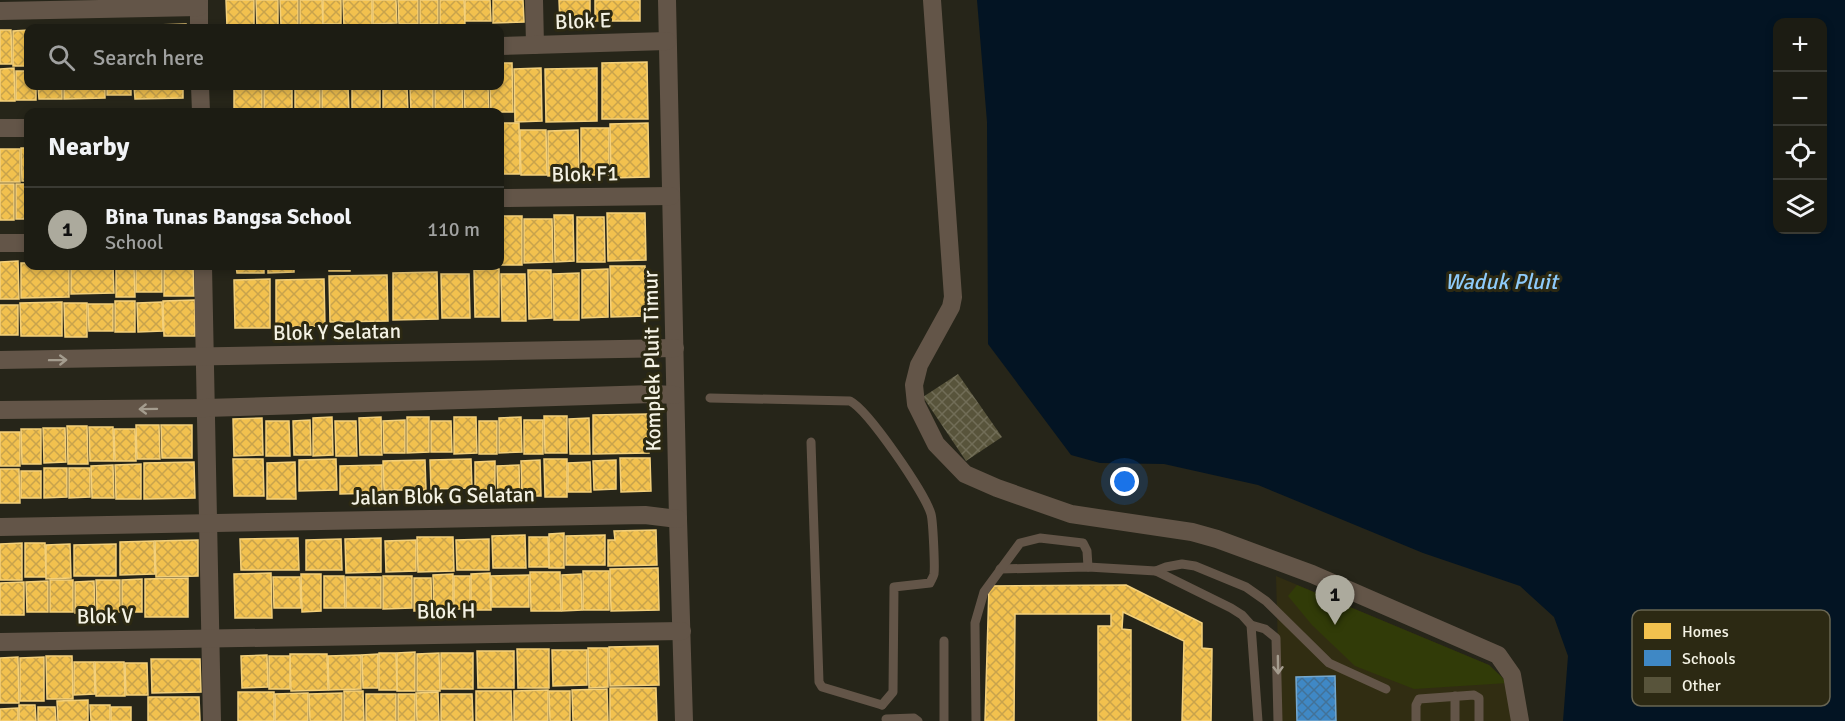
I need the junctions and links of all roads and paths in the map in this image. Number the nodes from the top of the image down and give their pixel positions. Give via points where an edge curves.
1 (534, 0) edge
2 (667, 0) edge
3 (932, 0) edge
4 (199, 4) edge
5 (0, 11) edge
6 (199, 24) edge
7 (667, 41) junction
8 (534, 45) junction
9 (504, 46) edge
10 (200, 90) edge
11 (201, 108) edge
12 (0, 128) edge
13 (24, 128) edge
14 (671, 196) junction
15 (504, 198) edge
16 (0, 243) edge
17 (24, 243) edge
18 (203, 270) edge
19 (675, 348) junction
20 (205, 357) junction
21 (0, 360) edge
22 (675, 395) junction
23 (710, 399) dead end
24 (206, 408) junction
25 (0, 410) edge
26 (811, 442) dead end
27 (678, 519) junction
28 (208, 523) junction
29 (0, 527) edge
30 (1088, 567) junction
31 (1000, 569) junction
32 (1156, 571) junction
33 (1275, 610) junction
34 (1251, 625) junction
35 (1265, 629) junction
36 (1295, 630) junction
37 (682, 631) junction
38 (210, 637) junction
39 (1276, 638) junction
40 (944, 641) dead end
41 (0, 642) edge
42 (1386, 689) dead end
43 (1455, 696) junction
44 (882, 705) junction
45 (887, 720) edge
46 (212, 721) edge
47 (684, 721) edge
48 (918, 721) edge
49 (944, 721) edge
50 (976, 721) edge
51 (1258, 721) edge
52 (1278, 721) edge
53 (1416, 721) edge
54 (1455, 721) edge
55 (1479, 721) edge
56 (1520, 721) edge

1 - 8 street
2 - 7 street, Komplek Pluit Timur
3 - 56 street via 953,297 919,365 914,385 916,404 936,444 965,474 997,488 1071,514 1216,539 1312,574 1498,655 1512,675
4 - 5 street
4 - 6 street
7 - 8 street, Blok E
7 - 14 street, Komplek Pluit Timur
8 - 9 street, Blok E
10 - 11 street
12 - 13 street
14 - 15 street, Blok F1
14 - 19 street, Komplek Pluit Timur
16 - 17 street
18 - 20 street
19 - 20 street, Blok Y Selatan
19 - 22 street, Komplek Pluit Timur
21 -> 20 street, Blok Y Selatan
20 - 24 street
22 - 24 street
22 - 27 street, Komplek Pluit Timur
23 - 44 lane via 850,401 886,440 911,478 931,514 934,574 930,583 894,587 893,692
24 -> 25 street
24 - 28 street
26 - 44 lane via 819,682 822,687
27 - 28 street, Jalan Blok G Selatan via 645,515
27 - 37 street, Komplek Pluit Timur
28 - 29 street, Jalan Blok G Selatan
28 - 38 street
30 - 31 lane
30 - 31 lane via 1083,543 1040,538 1020,543
30 - 32 lane
31 - 50 lane via 982,597 975,622
32 - 33 lane via 1182,564 1195,566 1246,587
32 - 34 lane via 1231,608
33 - 35 lane via 1275,619
33 - 36 lane
34 - 35 lane
34 - 51 lane
35 - 39 lane
36 - 39 lane via 1285,630
36 - 42 lane via 1329,663
37 - 38 street, Blok H
37 - 47 street, Komplek Pluit Timur
38 - 41 street, Blok V
38 - 46 street
39 -> 52 lane
40 - 49 lane
43 - 53 lane via 1419,699
43 - 54 lane
43 - 55 lane via 1479,698
44 - 45 lane
45 - 48 lane

